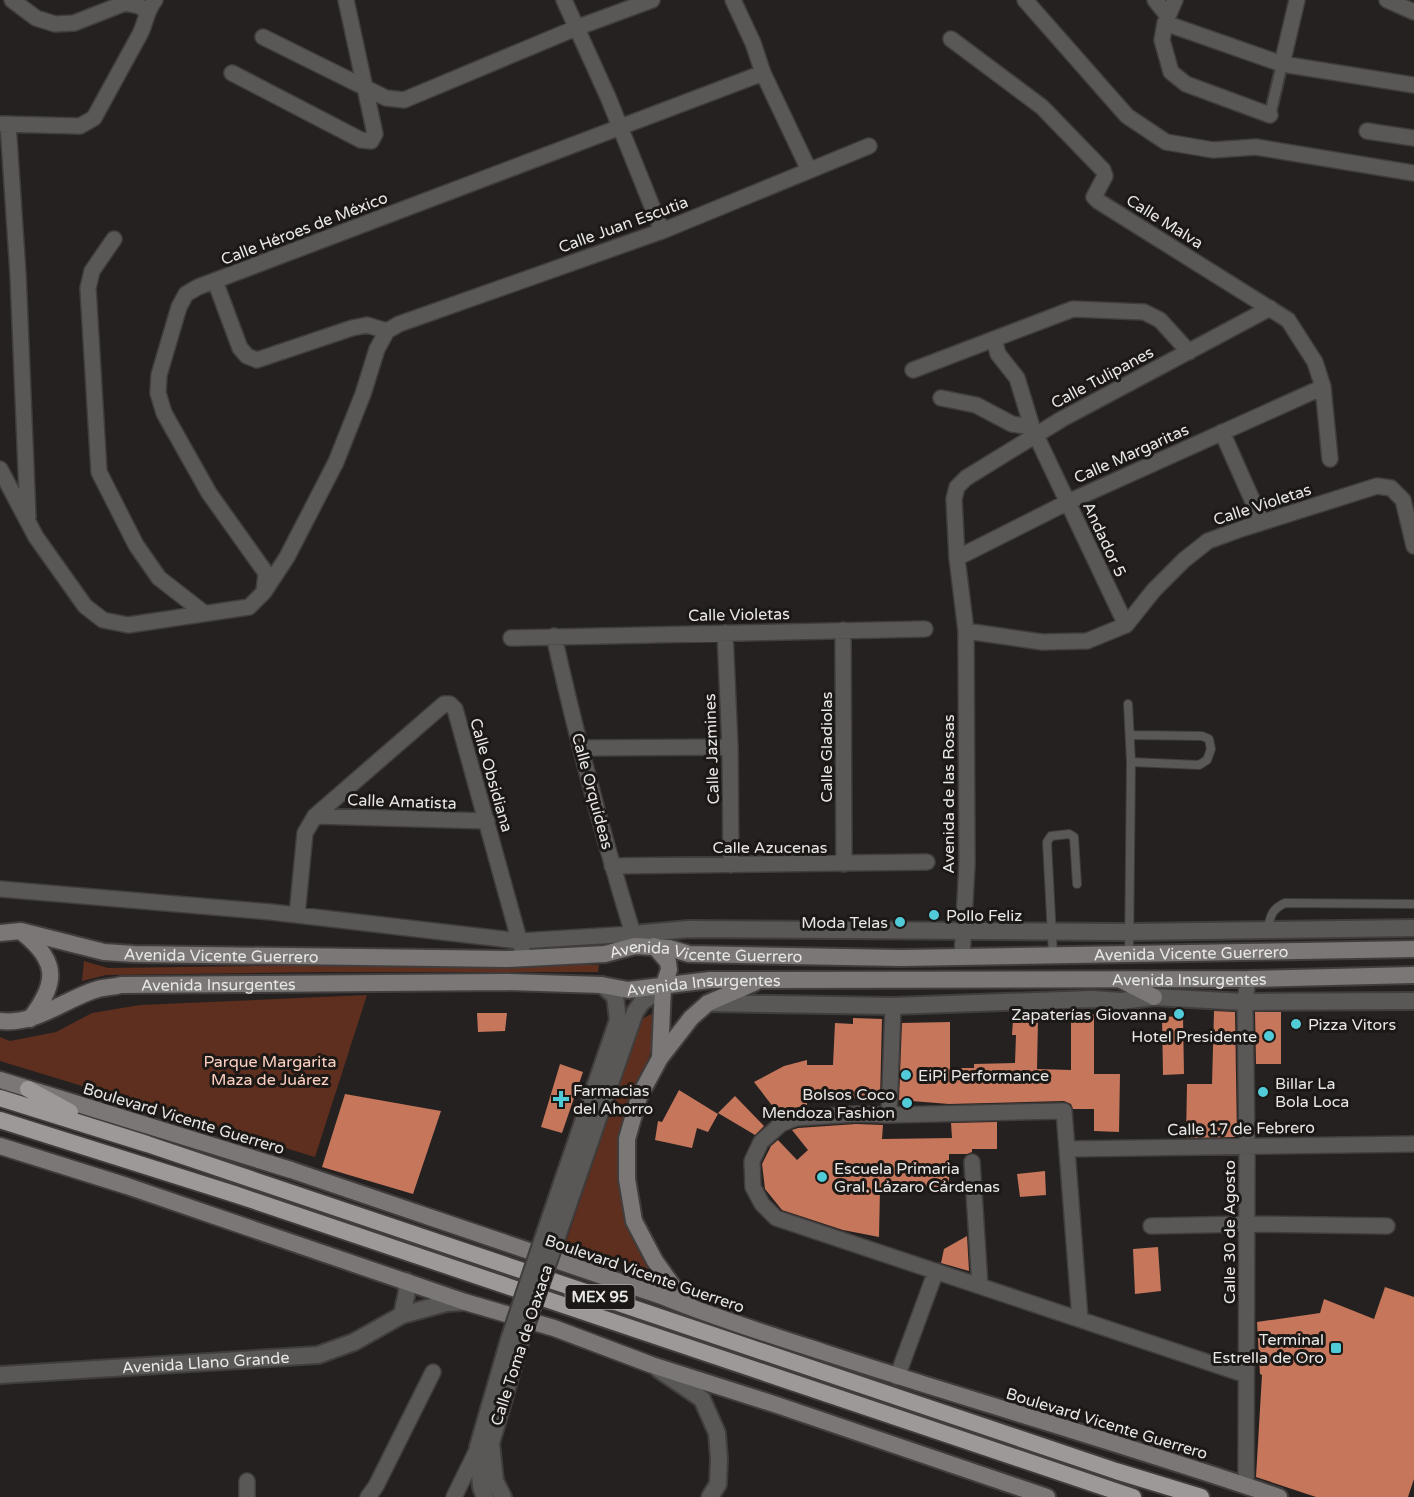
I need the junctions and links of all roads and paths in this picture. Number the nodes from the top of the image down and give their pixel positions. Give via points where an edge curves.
1 (12, 0) edge
2 (564, 0) edge
3 (652, 0) edge
4 (733, 0) edge
5 (1025, 0) edge
6 (1155, 0) edge
7 (1175, 0) edge
8 (1297, 0) edge
9 (1387, 0) edge
10 (350, 1) edge
11 (150, 5) edge
12 (1414, 12) edge
13 (1167, 20) junction
14 (576, 28) junction
15 (263, 37) dead end
16 (951, 39) dead end
17 (1282, 64) junction
18 (232, 73) dead end
19 (764, 73) junction
20 (1414, 85) edge
21 (367, 89) junction
22 (1270, 115) joint
23 (4, 124) edge
24 (620, 126) junction
25 (1367, 131) dead end
26 (1414, 138) edge
27 (869, 146) dead end
28 (809, 170) junction
29 (1414, 172) edge
30 (662, 231) junction
31 (114, 239) dead end
32 (215, 281) junction
33 (1270, 308) junction
34 (387, 331) junction
35 (994, 339) junction
36 (1189, 352) junction
37 (913, 370) dead end
38 (1323, 387) junction
39 (941, 398) dead end
40 (1034, 431) junction
41 (1222, 432) junction
42 (1330, 459) dead end
43 (0, 469) edge
44 (957, 487) joint
45 (1068, 502) junction
46 (28, 522) junction
47 (1262, 522) junction
48 (1414, 546) edge
49 (957, 558) junction
50 (264, 592) junction
51 (204, 613) junction
52 (1126, 625) junction
53 (926, 629) dead end
54 (843, 630) junction
55 (966, 631) junction
56 (725, 633) junction
57 (554, 636) junction
58 (511, 638) dead end
59 (1128, 704) dead end
60 (1131, 735) junction
61 (730, 747) junction
62 (582, 748) junction
63 (1131, 762) junction
64 (315, 816) junction
65 (487, 821) junction
66 (927, 862) dead end
67 (844, 864) junction
68 (731, 865) junction
69 (612, 866) junction
70 (1077, 884) dead end
71 (0, 889) edge
72 (1414, 904) edge
73 (297, 915) junction
74 (1414, 928) edge
75 (1268, 930) junction
76 (21, 931) junction
77 (963, 931) junction
78 (1052, 932) junction
79 (1128, 932) junction
80 (0, 933) edge
81 (634, 940) junction
82 (520, 941) junction
83 (654, 946) junction
84 (1414, 949) edge
85 (1130, 954) junction
86 (1053, 955) junction
87 (1002, 956) junction
88 (962, 957) junction
89 (523, 959) junction
90 (1414, 975) edge
91 (1118, 978) junction
92 (1248, 978) junction
93 (1001, 979) junction
94 (758, 981) junction
95 (602, 985) junction
96 (663, 987) junction
97 (1154, 997) junction
98 (1414, 1001) edge
99 (1245, 1002) junction
100 (708, 1003) junction
101 (893, 1006) junction
102 (29, 1020) junction
103 (0, 1021) edge
104 (660, 1058) junction
105 (0, 1080) edge
106 (28, 1089) junction
107 (0, 1098) edge
108 (889, 1115) junction
109 (0, 1120) edge
110 (105, 1131) junction
111 (1414, 1144) edge
112 (0, 1146) edge
113 (1247, 1146) junction
114 (1068, 1149) junction
115 (972, 1162) dead end
116 (1247, 1224) junction
117 (1151, 1226) dead end
118 (1387, 1226) dead end
119 (553, 1229) junction
120 (936, 1271) junction
121 (406, 1281) junction
122 (980, 1286) junction
123 (465, 1302) junction
124 (700, 1311) junction
125 (402, 1315) junction
126 (1080, 1319) junction
127 (652, 1365) junction
128 (433, 1372) dead end
129 (0, 1375) edge
130 (1246, 1375) junction
131 (897, 1377) junction
132 (484, 1445) junction
133 (248, 1481) dead end
134 (1246, 1486) junction
135 (247, 1497) edge
136 (368, 1497) edge
137 (454, 1497) edge
138 (485, 1497) edge
139 (502, 1497) edge
140 (710, 1497) edge
141 (1047, 1497) edge
142 (1133, 1497) edge
143 (1201, 1497) edge
144 (1279, 1497) edge

1 - 11 street via 36,18 55,24 74,24 125,3
2 - 14 street
3 - 14 street
4 - 19 street
5 - 29 street via 1127,116 1166,142 1210,149 1256,147
6 - 13 street
7 - 13 street
8 - 17 street
9 - 12 street
10 - 21 street
11 - 23 street via 140,34 94,118 80,126
13 - 17 street
13 - 22 street via 1162,40 1171,72 1186,84
14 - 21 street via 404,100 386,98
14 - 24 street
15 - 21 street
16 - 33 street, Calle Malva via 1042,107 1103,170 1105,176 1095,197 1098,201
17 - 20 street
17 - 22 street
18 - 21 street via 361,140 371,141 375,134
19 - 24 street, Calle Héroes de México
19 - 28 street
23 - 46 street via 18,274
24 - 30 street
24 - 32 street, Calle Héroes de México
25 - 26 street
27 - 28 street, Calle Juan Escutia
28 - 30 street, Calle Juan Escutia
30 - 34 street, Calle Juan Escutia
31 - 51 street via 92,271 88,288 99,472 136,545 159,578
32 - 34 street, Calle Héroes de México via 240,348 257,360 352,328 367,325
32 - 50 street via 186,294 179,306 159,375 158,393 164,413 209,493 266,573
33 - 36 street, Calle Tulipanes
33 - 38 street, Calle Malva via 1288,320 1315,362
34 - 50 street via 336,462 287,557
35 - 36 street via 1073,309 1144,312 1160,320
35 - 37 street
35 - 40 street, Andador 5 via 998,354 1017,378
36 - 40 street, Calle Tulipanes
38 - 41 street, Calle Margaritas
38 - 42 street, Calle Malva
39 - 40 street via 976,405
40 - 44 street, Calle Tulipanes
40 - 45 street, Andador 5
41 - 45 street, Calle Margaritas
41 - 47 street
43 - 46 street
44 - 49 street, Avenida de las Rosas
45 - 49 street, Calle Margaritas
45 - 52 street, Andador 5
46 - 51 street via 86,606 103,620 128,625
47 - 48 street, Calle Violetas via 1377,486 1391,488 1403,500
47 - 52 street, Calle Violetas via 1208,542 1184,560
49 - 55 street, Avenida de las Rosas
50 - 51 street via 249,607
52 - 55 street, Calle Violetas via 1087,641 1042,642
53 - 54 street, Calle Violetas
54 - 56 street, Calle Violetas
54 - 67 street, Calle Gladiolas
55 - 77 street, Avenida de las Rosas via 967,864
56 - 57 street, Calle Violetas
56 - 61 street, Calle Jazmines
57 - 58 street, Calle Violetas
57 - 62 street, Calle Orquídeas
59 - 60 lane
60 - 63 lane
60 - 63 lane via 1202,736 1209,739 1211,749 1207,760 1198,765
61 - 62 street
61 - 68 street, Calle Jazmines
62 - 69 street, Calle Orquídeas
63 - 79 lane
64 - 65 street, Calle Amatista
64 - 65 street, Calle Obsidiana via 444,704 450,704 455,708
64 - 73 street via 305,833
65 - 82 street, Calle Obsidiana
66 - 67 street, Calle Azucenas
67 - 68 street, Calle Azucenas
68 - 69 street, Calle Azucenas
69 - 81 street, Calle Orquídeas
70 - 78 lane via 1074,837 1051,836 1047,842
71 - 73 street
72 - 75 lane via 1285,903 1270,914
73 - 82 street
74 - 75 street
75 - 79 street
76 - 80 main road, Avenida Vicente Guerrero
76 - 89 main road, Avenida Vicente Guerrero via 104,952 134,954
76 - 102 main road via 38,945 49,965 45,999
77 - 78 street
77 - 81 street via 689,929
77 - 88 street, Avenida de las Rosas
78 - 79 street
78 - 86 lane
79 - 85 lane
81 - 82 street
81 - 83 main road, Avenida Vicente Guerrero
81 - 89 main road, Avenida Vicente Guerrero via 605,954
82 - 89 street, Calle Obsidiana
83 - 88 main road, Avenida Vicente Guerrero via 689,954
83 - 96 main road via 668,962
84 - 85 main road, Avenida Vicente Guerrero
85 - 86 main road, Avenida Vicente Guerrero
86 - 87 main road, Avenida Vicente Guerrero
87 - 88 main road, Avenida Vicente Guerrero
87 - 93 main road
90 - 92 main road, Avenida Insurgentes
91 - 92 main road, Avenida Insurgentes
91 - 93 main road, Avenida Insurgentes
91 - 97 main road
92 - 99 street, Calle 30 de Agosto
93 - 94 main road, Avenida Insurgentes
94 - 96 main road, Avenida Insurgentes via 710,980
94 - 100 main road
95 - 96 main road, Avenida Insurgentes via 628,990
95 - 102 main road, Avenida Insurgentes via 121,985 97,990
95 - 119 street, Calle Toma de Oaxaca via 615,996 618,1020
96 - 104 main road
96 - 119 street, Calle Toma de Oaxaca via 635,1012
97 - 99 street
97 - 101 street
98 - 99 street
99 - 113 street, Calle 30 de Agosto
100 - 101 street
100 - 104 main road
101 - 108 street
102 - 103 main road, Avenida Insurgentes
104 - 124 main road via 639,1097 627,1139 627,1179 634,1221 655,1261 675,1289
105 - 106 main road, Boulevard Vicente Guerrero
106 - 110 highway
106 - 124 main road, Boulevard Vicente Guerrero via 291,1170
107 - 110 highway, MEX 95
108 - 114 street via 1064,1111
108 - 120 street via 806,1118 781,1124 761,1142 752,1161 753,1186 762,1204 776,1218
109 - 142 highway, MEX 95 via 234,1194
110 - 143 highway, MEX 95
111 - 113 street, Calle 17 de Febrero
112 - 121 main road
113 - 114 street, Calle 17 de Febrero
113 - 116 street, Calle 30 de Agosto
114 - 126 street
115 - 122 street
116 - 117 street
116 - 118 street
116 - 130 street, Calle 30 de Agosto
119 - 132 street, Calle Toma de Oaxaca, bridge
120 - 122 street
120 - 131 street
121 - 123 main road
121 - 125 street
122 - 126 street
123 - 125 street, Avenida Llano Grande
123 - 127 main road via 554,1328
124 - 131 main road, Boulevard Vicente Guerrero
125 - 129 street, Avenida Llano Grande via 354,1342 318,1355
126 - 130 street
127 - 140 street via 702,1399 717,1433 718,1484
127 - 141 main road
128 - 136 street
130 - 134 street, Calle 30 de Agosto
131 - 134 main road, Boulevard Vicente Guerrero
132 - 137 street, Calle Toma de Oaxaca
132 - 138 street, Calle Toma de Oaxaca via 481,1487
132 - 139 street, Calle Toma de Oaxaca
133 - 135 street
134 - 144 main road, Boulevard Vicente Guerrero

